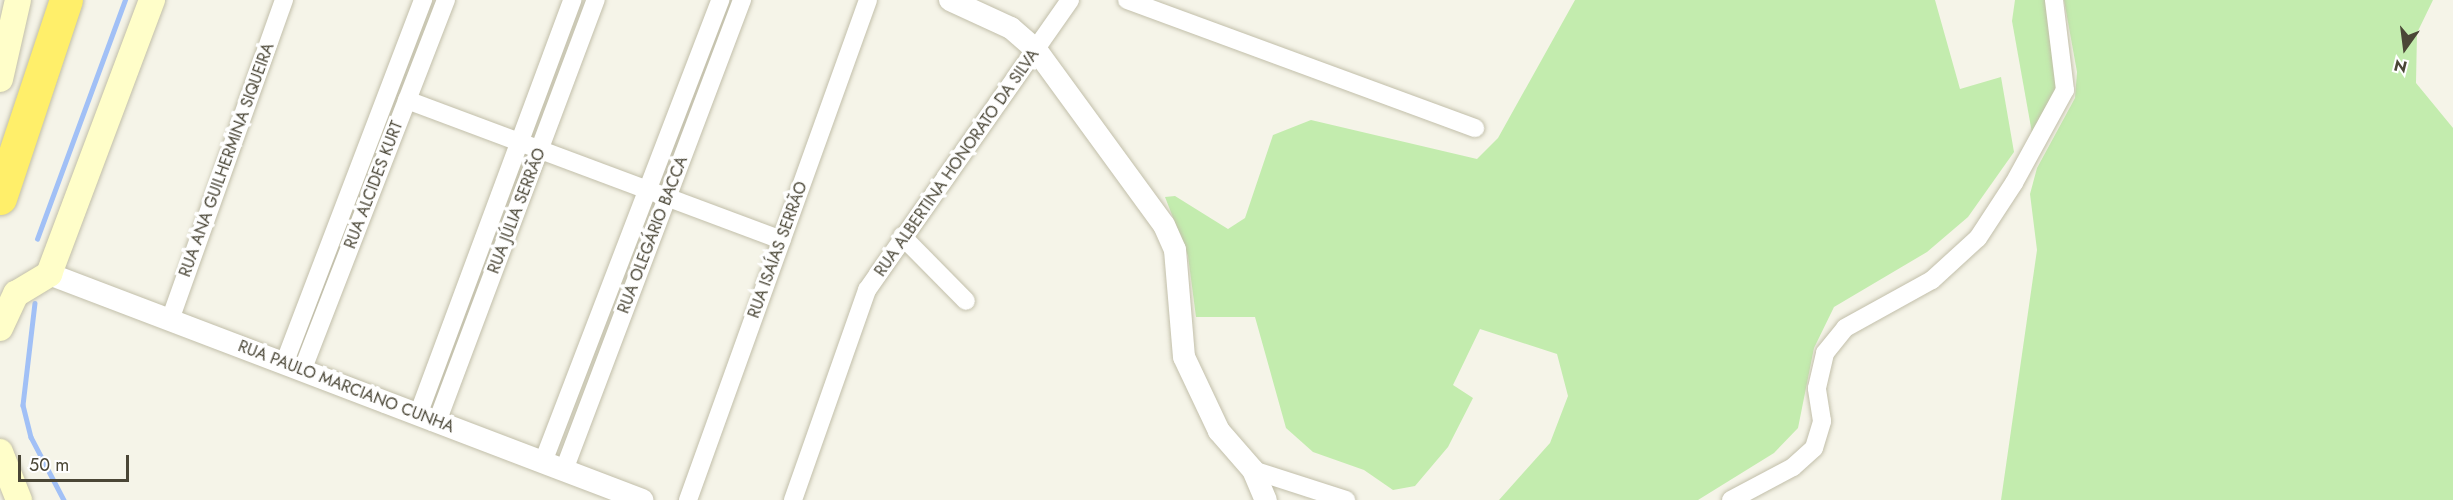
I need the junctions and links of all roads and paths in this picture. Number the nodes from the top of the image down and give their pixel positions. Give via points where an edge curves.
1 (18, 0) edge
2 (66, 0) edge
3 (152, 0) edge
4 (284, 0) edge
5 (423, 0) edge
6 (446, 0) edge
7 (572, 0) edge
8 (596, 0) edge
9 (720, 0) edge
10 (742, 0) edge
11 (868, 0) edge
12 (950, 0) edge
13 (1070, 0) edge
14 (1127, 0) edge
15 (2054, 0) edge
16 (564, 22) junction
17 (585, 30) junction
18 (1037, 51) junction
19 (0, 79) edge
20 (383, 104) junction
21 (405, 106) junction
22 (1475, 128) dead end
23 (519, 141) junction
24 (540, 149) junction
25 (648, 189) junction
26 (667, 197) junction
27 (0, 198) edge
28 (902, 236) junction
29 (782, 240) junction
30 (49, 274) junction
31 (966, 301) dead end
32 (170, 321) junction
33 (0, 328) edge
34 (293, 367) junction
35 (427, 418) junction
36 (0, 452) edge
37 (554, 466) junction
38 (1253, 470) junction
39 (19, 500) edge
40 (642, 500) edge
41 (688, 500) edge
42 (793, 500) edge
43 (1266, 500) edge
44 (1346, 500) edge
45 (1731, 500) edge

1 - 19 main road
2 - 27 highway
3 - 30 main road
4 - 32 street, RUA ANA GUILHERMINA SIQUEIRA
5 - 20 street, RUA ALCIDES KURT
6 - 21 street, RUA ALCIDES KURT
7 - 16 street, RUA JÚLIA SERRÃO
8 - 17 street, RUA JÚLIA SERRÃO
9 - 25 street, RUA OLEGÁRIO BACCA
10 - 26 street, RUA OLEGÁRIO BACCA
11 - 29 street, RUA ISAÍAS SERRÃO
12 - 18 street via 996,20
13 - 18 street, RUA ALBERTINA HONORATO DA SILVA
14 - 22 street
15 - 45 street via 2065,90 2014,183 1978,238 1932,280 1845,328 1825,353 1817,387 1822,421 1814,448 1793,467
16 - 17 street
16 - 23 street, RUA JÚLIA SERRÃO
17 - 24 street, RUA JÚLIA SERRÃO
18 - 28 street, RUA ALBERTINA HONORATO DA SILVA
18 - 38 street via 1164,225 1175,250 1184,357 1219,431
20 - 21 street
20 - 34 street, RUA ALCIDES KURT
21 - 23 street
21 - 34 street, RUA ALCIDES KURT
23 - 24 street
23 - 35 street, RUA JÚLIA SERRÃO
24 - 25 street
24 - 35 street, RUA JÚLIA SERRÃO
25 - 26 street
25 - 37 street, RUA OLEGÁRIO BACCA
26 - 29 street
26 - 37 street, RUA OLEGÁRIO BACCA
28 - 31 street
28 - 42 street, RUA ALBERTINA HONORATO DA SILVA via 858,310
29 - 41 street, RUA ISAÍAS SERRÃO
30 - 32 street, RUA PAULO MARCIANO CUNHA
30 - 33 main road via 16,294
32 - 34 street, RUA PAULO MARCIANO CUNHA
34 - 35 street, RUA PAULO MARCIANO CUNHA
35 - 37 street, RUA PAULO MARCIANO CUNHA
36 - 39 main road
37 - 40 street, RUA PAULO MARCIANO CUNHA
38 - 43 street
38 - 44 street

